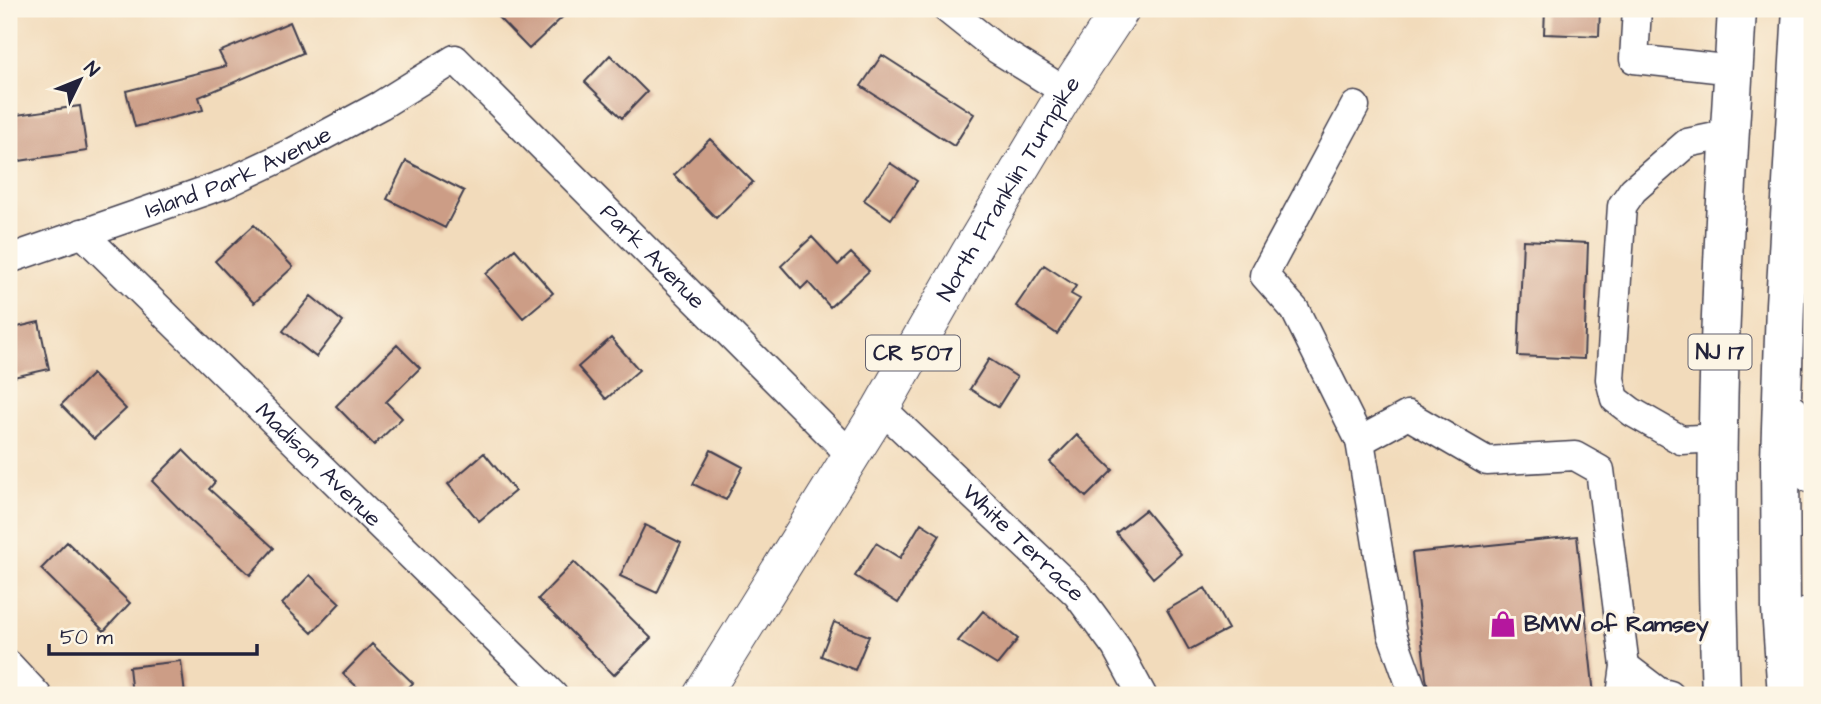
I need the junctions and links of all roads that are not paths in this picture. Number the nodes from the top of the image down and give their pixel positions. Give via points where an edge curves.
1 (947, 9) edge
2 (1121, 9) edge
3 (1637, 9) edge
4 (1737, 9) edge
5 (1802, 9) edge
6 (1812, 27) edge
7 (455, 59) joint
8 (1798, 63) junction
9 (1734, 70) junction
10 (1066, 92) junction
11 (1355, 106) dead end
12 (1730, 134) junction
13 (82, 233) junction
14 (9, 259) edge
15 (1782, 381) junction
16 (881, 408) junction
17 (1718, 438) junction
18 (1360, 441) junction
19 (851, 455) junction
20 (1812, 474) edge
21 (1812, 615) edge
22 (9, 665) edge
23 (1625, 666) junction
24 (37, 695) edge
25 (553, 695) edge
26 (702, 695) edge
27 (1142, 695) edge
28 (1414, 695) edge
29 (1621, 695) edge
30 (1670, 695) edge
31 (1721, 695) edge
32 (1787, 695) edge

1 - 10 street via 997,49
2 - 10 main road, North Franklin Turnpike / CR 507
3 - 9 street via 1634,59
4 - 9 highway, NJ 17
5 - 8 highway, NJ 17
6 - 8 street
7 - 13 street, Island Park Avenue via 381,105 225,184
7 - 19 street, Park Avenue
8 - 15 highway, NJ 17
9 - 12 highway, NJ 17
10 - 16 main road, North Franklin Turnpike / CR 507
11 - 18 street via 1264,275 1295,310
12 - 17 highway, NJ 17
12 - 17 street via 1686,143 1633,190 1622,206 1610,379 1615,399 1681,440
13 - 14 street, Island Park Avenue
13 - 25 street, Madison Avenue
15 - 20 highway
15 - 32 highway, NJ 17 via 1780,609
16 - 19 main road, North Franklin Turnpike / CR 507
16 - 27 street, White Terrace via 1077,594 1116,646
17 - 31 highway, NJ 17
18 - 23 street via 1408,415 1487,461 1574,456 1601,470
18 - 28 street via 1392,634
19 - 26 main road, North Franklin Turnpike / CR 507
21 - 32 highway
22 - 24 street
23 - 29 street
23 - 30 street

